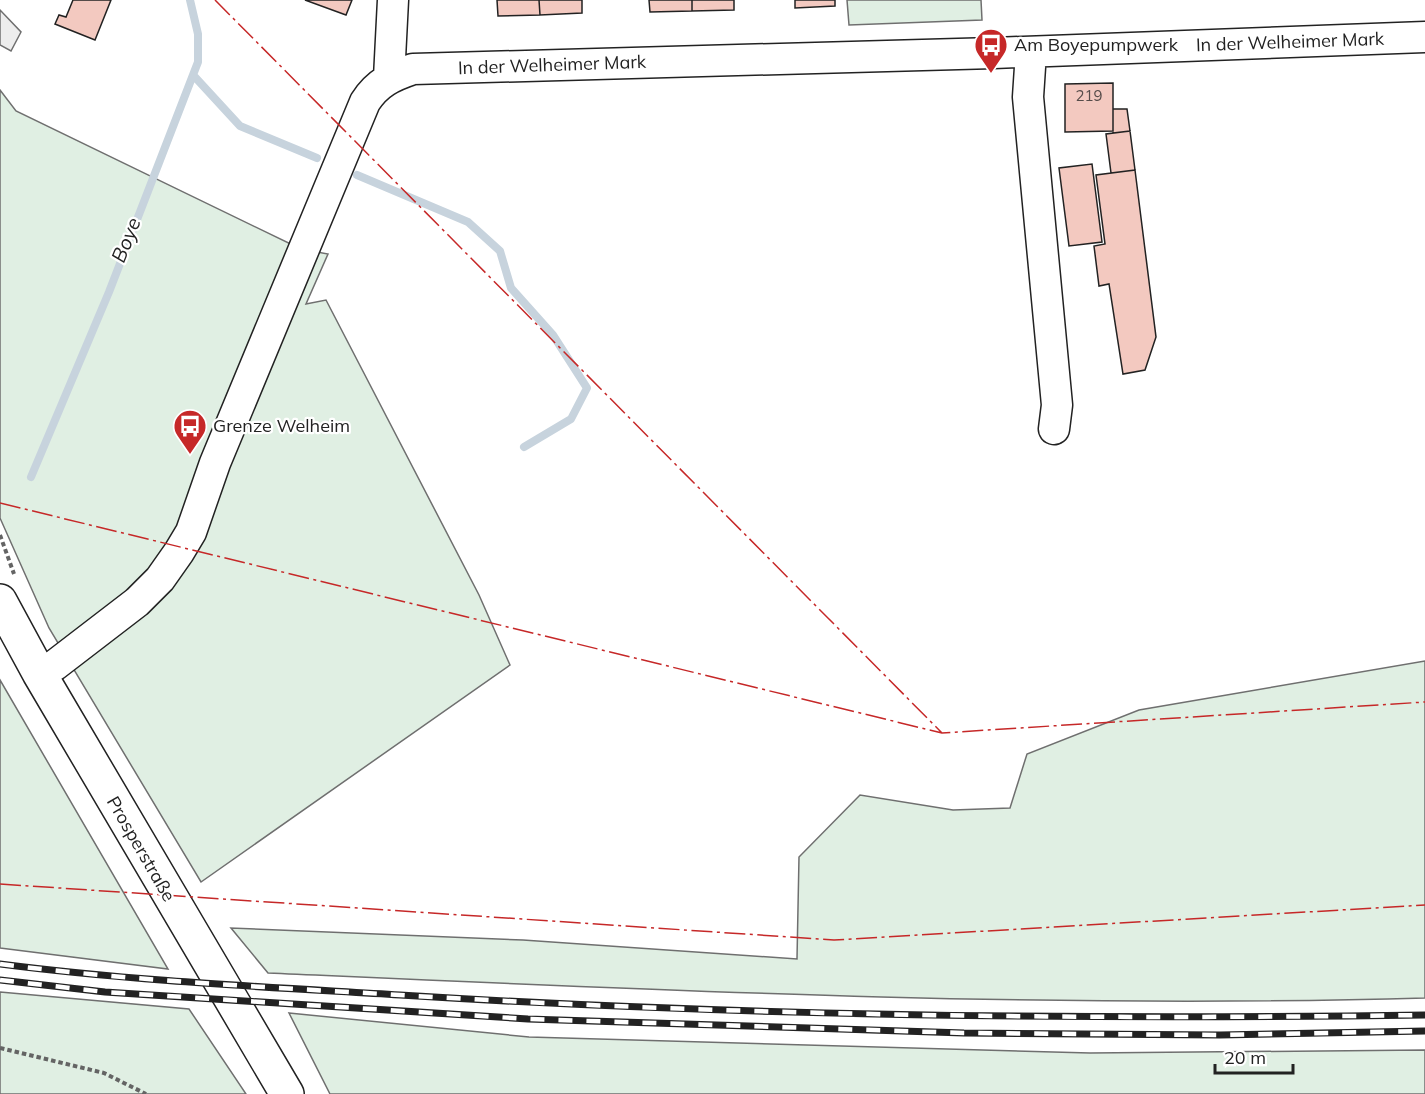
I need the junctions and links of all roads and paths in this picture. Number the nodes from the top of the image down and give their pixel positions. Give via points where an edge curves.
1 (393, 0) edge
2 (1425, 37) edge
3 (1031, 52) junction
4 (389, 78) junction
5 (1054, 429) dead end
6 (0, 601) edge
7 (39, 673) junction
8 (0, 1048) edge
9 (146, 1094) edge
10 (286, 1094) edge

1 - 4 street
2 - 3 street, In der Welheimer Mark
3 - 4 street, In der Welheimer Mark via 413,69
3 - 5 street via 1028,97 1057,405
4 - 7 street, In der Welheimer Mark via 365,102 214,466 191,532 160,579 137,602
6 - 7 main road, Prosperstraße
7 - 10 main road, Prosperstraße
8 - 9 path via 104,1073

